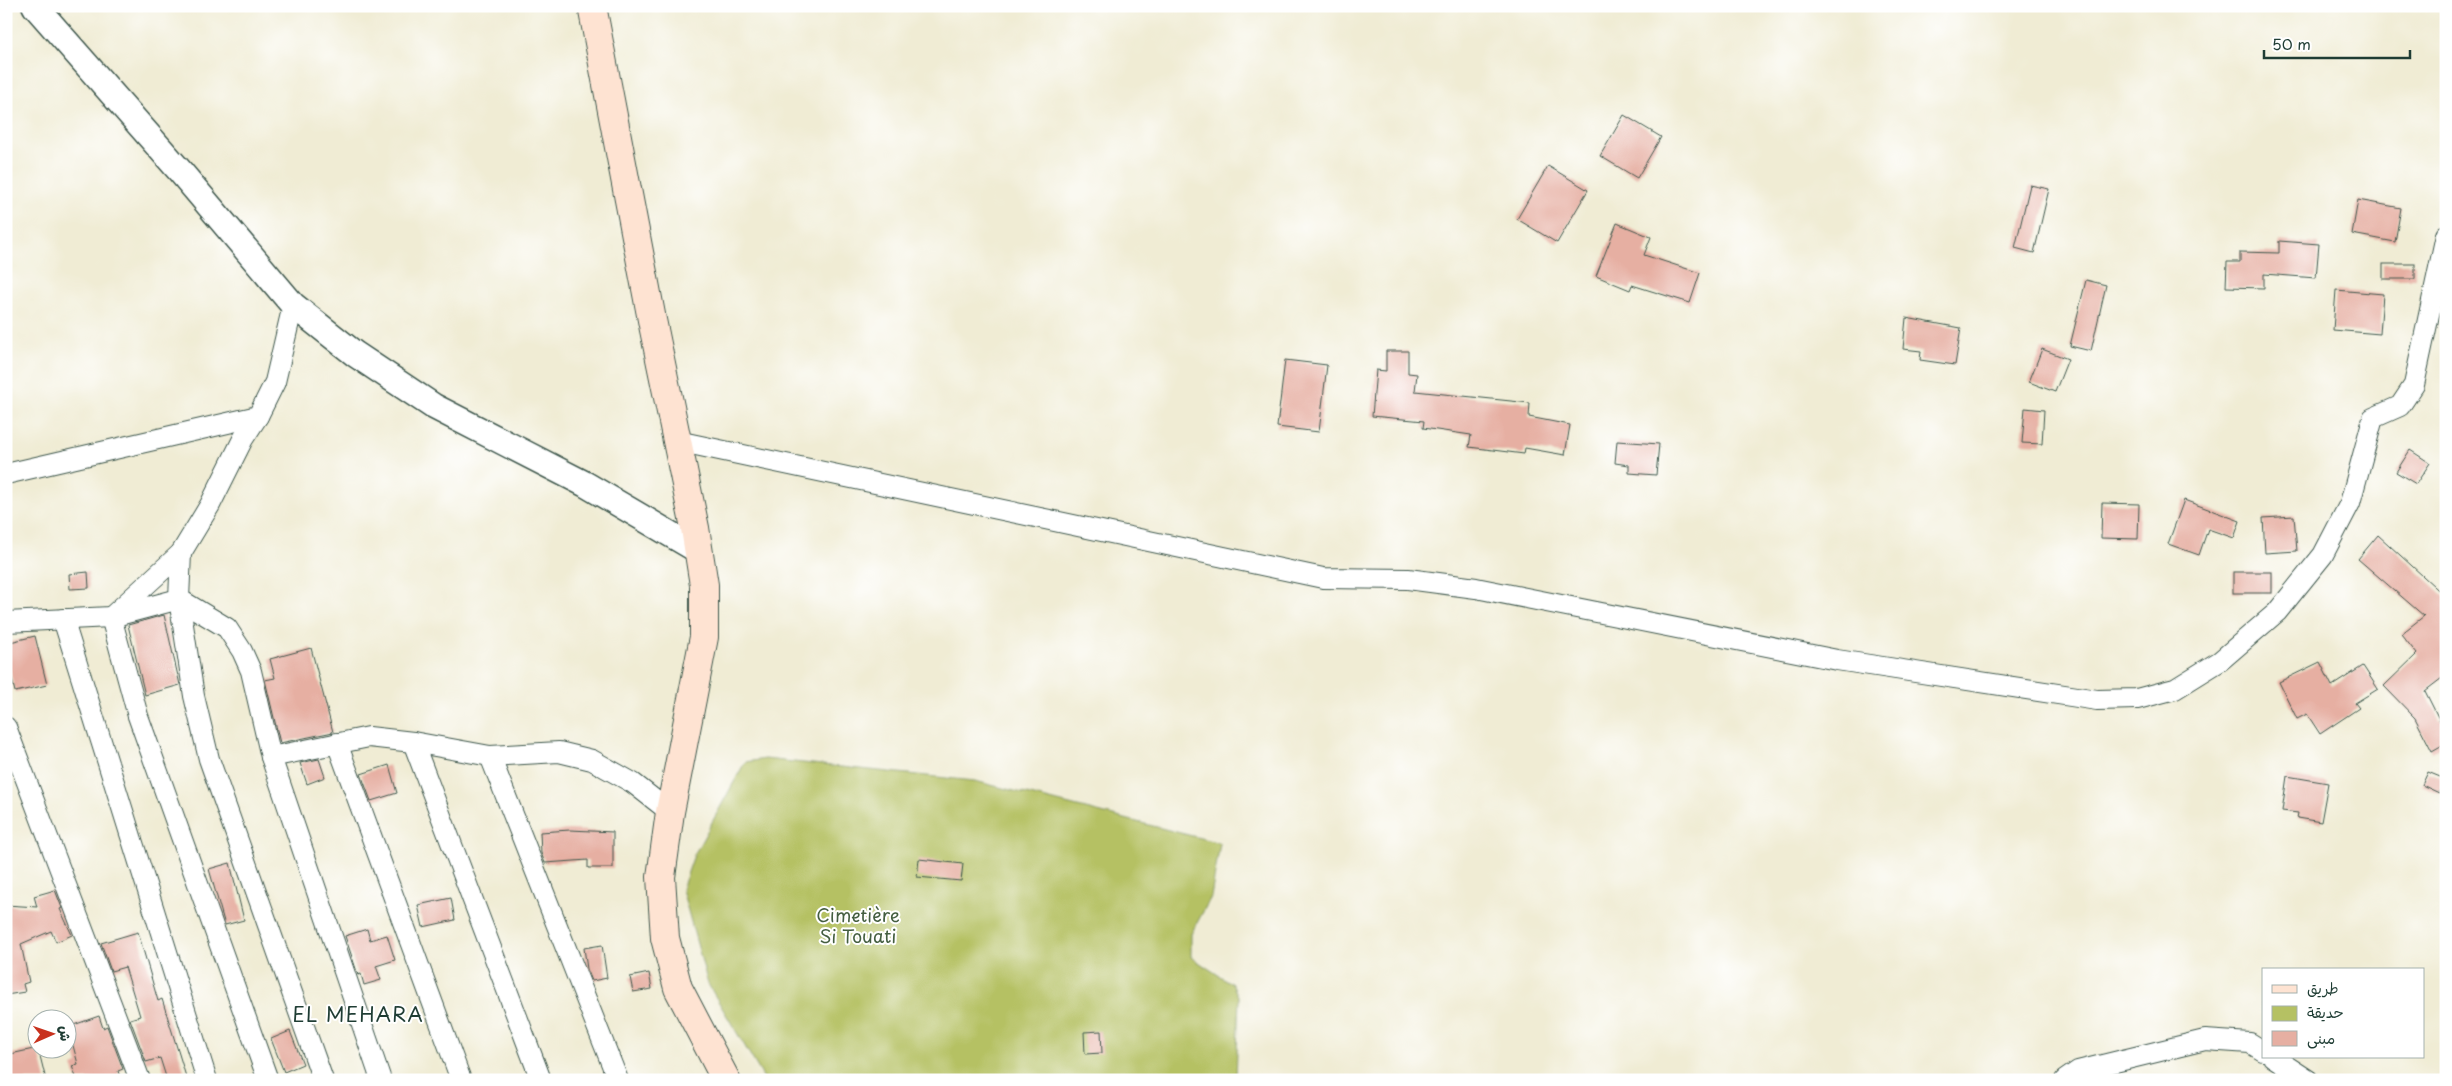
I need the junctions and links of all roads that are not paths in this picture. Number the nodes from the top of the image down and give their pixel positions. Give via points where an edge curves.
1 (35, 6) edge
2 (592, 6) edge
3 (2446, 235) edge
4 (292, 305) junction
5 (258, 416) junction
6 (677, 441) junction
7 (6, 474) edge
8 (699, 551) junction
9 (181, 553) junction
10 (179, 598) junction
11 (111, 617) junction
12 (62, 619) junction
13 (6, 622) edge
14 (6, 727) edge
15 (413, 742) junction
16 (337, 743) junction
17 (490, 756) junction
18 (270, 757) junction
19 (670, 812) junction
20 (2262, 1050) edge
21 (2275, 1058) edge
22 (140, 1080) edge
23 (207, 1080) edge
24 (268, 1080) edge
25 (323, 1080) edge
26 (381, 1080) edge
27 (461, 1080) edge
28 (542, 1080) edge
29 (618, 1080) edge
30 (726, 1080) edge
31 (2065, 1080) edge
32 (2308, 1080) edge

1 - 4 street
2 - 6 main road
3 - 6 street via 2414,385 2400,406 2374,418 2350,504 2323,555 2277,612 2220,661 2174,689 2137,699 2098,700 1837,660 1476,588 1408,579 1323,578
4 - 5 street via 275,382
4 - 8 street via 355,354 433,406 585,484
5 - 7 street
5 - 9 street
6 - 8 main road
8 - 19 main road via 704,586 704,637
9 - 10 street
9 - 11 street
10 - 11 street
10 - 18 street via 227,628 242,651 251,671
10 - 25 street via 194,696 209,759
11 - 12 street
11 - 24 street via 138,716
12 - 13 street
12 - 23 street
14 - 22 street
15 - 16 street via 369,737
15 - 17 street
15 - 28 street
16 - 18 street
16 - 27 street
17 - 19 street via 558,752 592,760 633,783
17 - 29 street
18 - 26 street
19 - 30 main road via 661,877 665,938 678,988
20 - 31 street via 2250,1042 2205,1040 2078,1072
21 - 32 street

